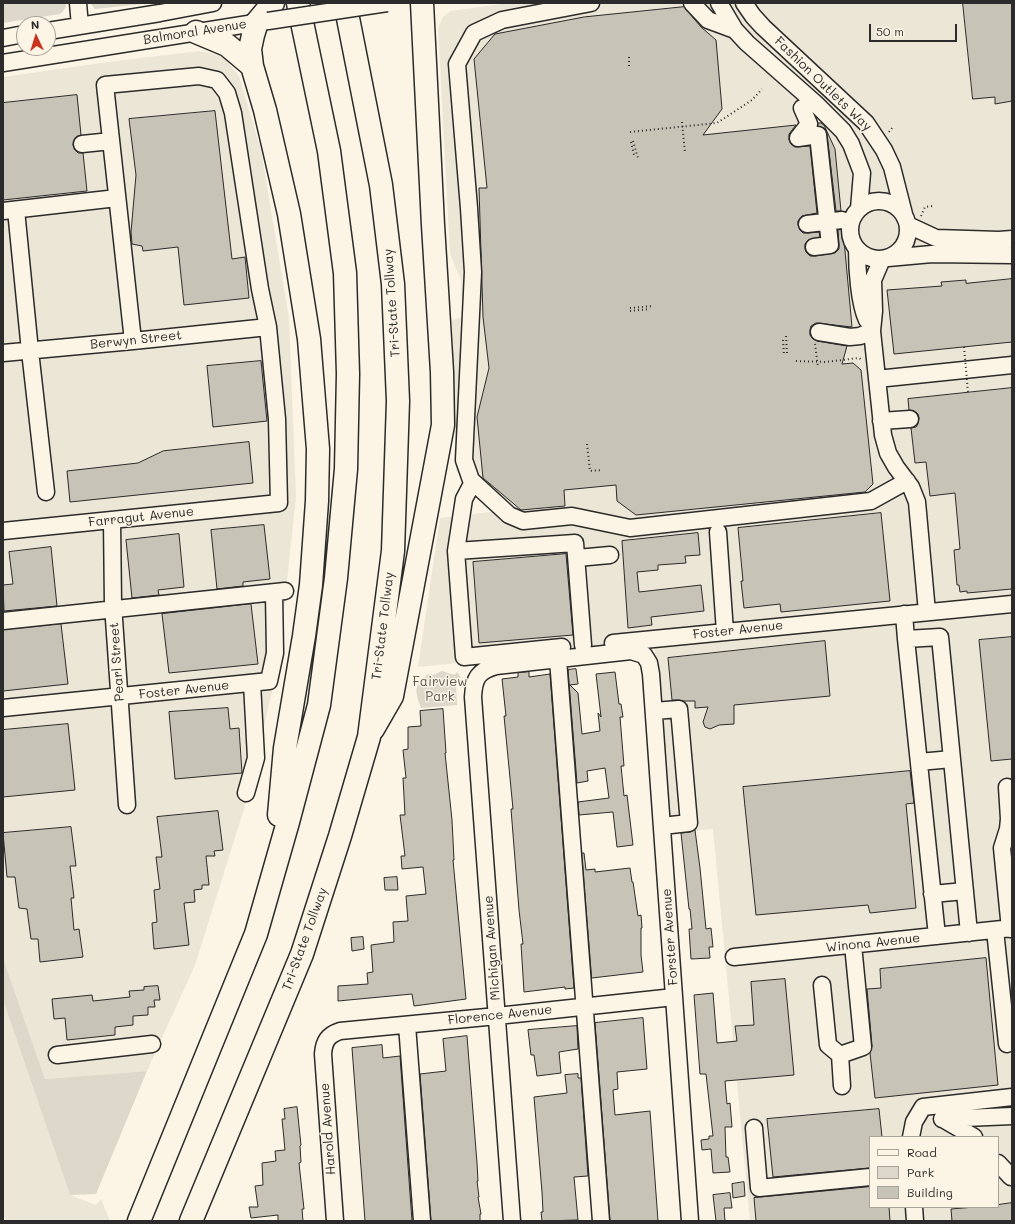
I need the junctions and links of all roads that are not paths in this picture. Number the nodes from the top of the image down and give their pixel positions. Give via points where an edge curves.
1 (78, 3) edge
2 (213, 3) edge
3 (298, 3) edge
4 (345, 3) edge
5 (388, 3) edge
6 (422, 3) edge
7 (591, 3) edge
8 (692, 3) edge
9 (719, 3) edge
10 (744, 3) edge
11 (266, 14) edge
12 (80, 26) junction
13 (56, 30) edge
14 (735, 30) junction
15 (196, 32) junction
16 (16, 36) edge
17 (3, 38) edge
18 (3, 63) edge
19 (252, 66) junction
20 (802, 108) dead end
21 (111, 141) junction
22 (82, 144) dead end
23 (117, 198) junction
24 (859, 209) junction
25 (10, 210) edge
26 (842, 220) dead end
27 (911, 220) junction
28 (808, 224) dead end
29 (1012, 239) edge
30 (851, 247) junction
31 (1012, 255) edge
32 (883, 259) junction
33 (268, 327) junction
34 (872, 331) junction
35 (133, 341) junction
36 (30, 351) junction
37 (3, 353) edge
38 (1012, 365) edge
39 (876, 378) junction
40 (910, 419) dead end
41 (881, 421) junction
42 (907, 481) junction
43 (473, 482) junction
44 (46, 492) dead end
45 (112, 520) junction
46 (3, 531) edge
47 (718, 532) dead end
48 (456, 551) junction
49 (610, 555) dead end
50 (577, 558) junction
51 (1012, 604) edge
52 (114, 610) junction
53 (927, 612) junction
54 (904, 614) junction
55 (3, 621) edge
56 (725, 632) junction
57 (672, 637) junction
58 (906, 640) junction
59 (583, 645) junction
60 (660, 652) dead end
61 (558, 659) junction
62 (252, 683) junction
63 (120, 697) junction
64 (3, 708) edge
65 (654, 711) junction
66 (368, 737) junction
67 (952, 759) junction
68 (919, 762) junction
69 (1007, 787) dead end
70 (246, 793) dead end
71 (127, 805) dead end
72 (662, 826) junction
73 (273, 874) junction
74 (965, 891) junction
75 (932, 894) junction
76 (1006, 929) edge
77 (969, 933) junction
78 (937, 936) junction
79 (853, 945) junction
80 (734, 957) dead end
81 (822, 985) dead end
82 (674, 997) junction
83 (585, 1007) junction
84 (497, 1016) junction
85 (407, 1025) junction
86 (327, 1038) joint
87 (152, 1044) dead end
88 (1007, 1044) dead end
89 (57, 1055) dead end
90 (840, 1055) junction
91 (842, 1086) dead end
92 (1012, 1097) edge
93 (923, 1107) junction
94 (1012, 1116) edge
95 (942, 1119) junction
96 (754, 1128) dead end
97 (910, 1136) edge
98 (972, 1136) edge
99 (999, 1164) edge
100 (869, 1177) edge
101 (1011, 1177) dead end
102 (914, 1208) edge
103 (139, 1221) edge
104 (191, 1221) edge
105 (334, 1221) edge
106 (422, 1221) edge
107 (512, 1221) edge
108 (601, 1221) edge
109 (690, 1221) edge
110 (915, 1221) edge

1 - 12 street
2 - 12 street, Balmoral Avenue
3 - 73 highway via 329,151 345,273 348,374 346,469 336,578 319,706
4 - 66 highway, Tri-State Tollway via 381,185 393,284 398,401 393,551
5 - 11 street, Balmoral Avenue, bridge
6 - 66 highway via 442,372 442,425 392,696
7 - 43 street via 502,20 474,33 457,64 473,272 464,460
8 - 14 street via 708,20
9 - 14 street, Fashion Outlets Way
10 - 27 street, Fashion Outlets Way via 763,27 862,119 884,150
11 - 15 street, Balmoral Avenue
11 - 19 highway via 253,35 250,49
12 - 13 street, Balmoral Avenue
14 - 24 street, Fashion Outlets Way via 843,131 862,173
15 - 18 street, Balmoral Avenue
15 - 19 highway via 227,45
16 - 17 street
19 - 73 highway via 289,214 309,339 318,449 311,585 285,748
20 - 30 street via 809,124 798,138 818,135 830,245 812,248
21 - 22 street
21 - 23 street
21 - 33 street via 105,85 199,76 217,80 227,93 233,113
23 - 25 street via 53,200
23 - 35 street
24 - 27 street via 876,201 884,202 893,205
24 - 30 street via 852,219 850,228
25 - 36 street
26 - 28 street
27 - 29 street via 936,238
27 - 32 street via 903,246 893,255
30 - 32 street via 864,255
30 - 34 street via 857,264 863,313
31 - 32 street via 932,254
32 - 34 street via 873,280
33 - 35 street, Berwyn Street
33 - 45 street, Farragut Avenue via 277,420 278,503
34 - 39 street
35 - 36 street, Berwyn Street
36 - 37 street, Berwyn Street
36 - 44 street
38 - 39 street
39 - 41 street
40 - 41 street
41 - 42 street via 888,453
42 - 43 street via 871,501 630,528 572,516 523,521 509,515
42 - 53 street via 917,502
43 - 48 street via 464,499
45 - 46 street, Farragut Avenue
45 - 52 street, Pearl Street
47 - 56 street
48 - 50 street via 576,543
48 - 59 street, Foster Avenue via 464,657
49 - 50 street
50 - 59 street
51 - 53 street, Foster Avenue
52 - 55 street
52 - 62 street, Foster Avenue via 279,592 275,653 269,681
52 - 63 street, Pearl Street
53 - 54 street, Foster Avenue
54 - 56 street, Foster Avenue
54 - 58 street
56 - 57 street, Foster Avenue
57 - 59 street, Foster Avenue
57 - 60 street
58 - 67 street via 940,637
58 - 68 street
61 - 65 street, Forster Avenue via 631,651 644,655 649,663
61 - 83 street
61 - 84 street, Michigan Avenue via 496,666 483,671 475,681 473,697
62 - 63 street, Foster Avenue
62 - 70 street via 256,758
63 - 64 street, Foster Avenue
63 - 71 street, Pearl Street
65 - 72 street, Forster Avenue
65 - 72 street via 679,709 689,823
66 - 104 highway, Tri-State Tollway via 340,836 302,954
67 - 68 street
67 - 74 street
68 - 75 street
69 - 76 street via 1009,820 1002,848
72 - 82 street, Forster Avenue
73 - 103 highway via 256,934
74 - 75 street
74 - 77 street
75 - 78 street
76 - 77 street, Winona Avenue
76 - 88 street
77 - 78 street, Winona Avenue
78 - 79 street, Winona Avenue
79 - 80 street, Winona Avenue
79 - 90 street via 863,1047
81 - 90 street via 828,1045
82 - 83 street, Florence Avenue
82 - 109 street, Forster Avenue
83 - 84 street, Florence Avenue
83 - 108 street
84 - 85 street, Florence Avenue
84 - 107 street, Michigan Avenue
85 - 86 street, Florence Avenue via 340,1031
85 - 106 street
86 - 105 street, Harold Avenue via 323,1045 323,1054
87 - 89 street
90 - 91 street
92 - 93 street
93 - 95 street
93 - 97 street via 914,1122
94 - 95 street
95 - 98 street
96 - 100 street via 760,1188
99 - 101 street
102 - 110 street

